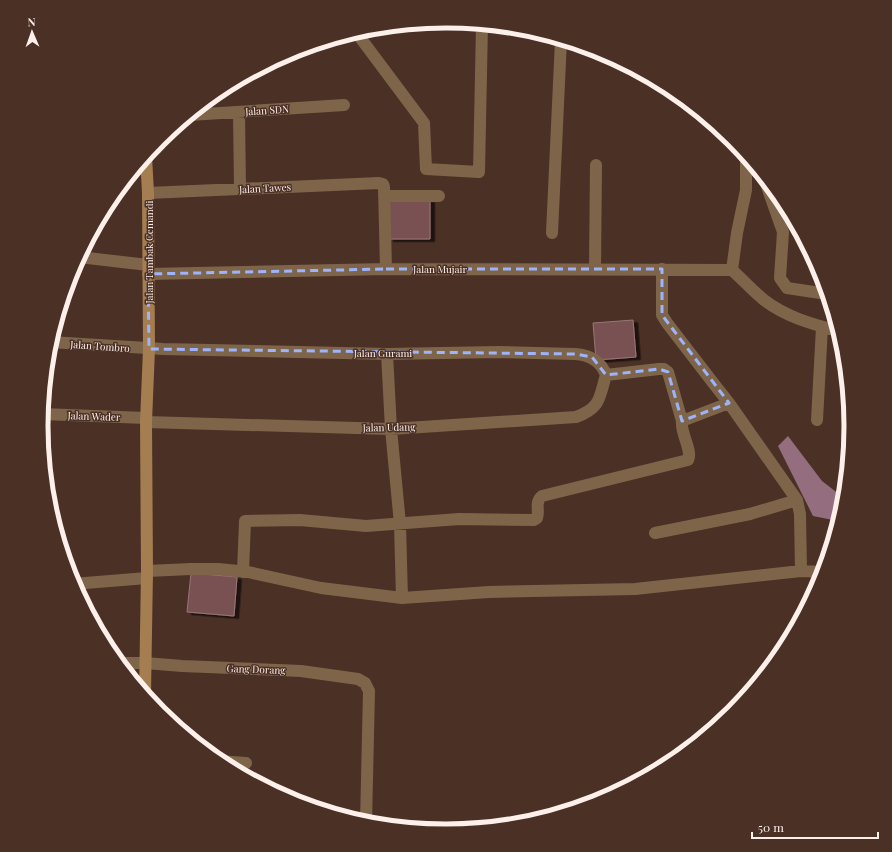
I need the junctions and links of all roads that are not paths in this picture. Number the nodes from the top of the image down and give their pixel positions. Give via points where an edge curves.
1 (482, 30) edge
2 (360, 38) edge
3 (560, 45) edge
4 (344, 105) dead end
5 (239, 112) junction
6 (199, 114) edge
7 (146, 165) edge
8 (596, 165) dead end
9 (746, 165) edge
10 (240, 189) junction
11 (148, 193) junction
12 (384, 196) junction
13 (439, 196) dead end
14 (780, 209) edge
15 (552, 233) dead end
16 (85, 258) edge
17 (386, 269) junction
18 (595, 269) junction
19 (664, 269) junction
20 (148, 270) junction
21 (732, 270) junction
22 (821, 293) edge
23 (822, 327) junction
24 (832, 329) edge
25 (57, 343) edge
26 (149, 349) junction
27 (387, 354) junction
28 (606, 375) junction
29 (730, 403) junction
30 (48, 414) edge
31 (146, 420) junction
32 (817, 420) dead end
33 (682, 421) junction
34 (390, 429) junction
35 (797, 500) junction
36 (400, 524) junction
37 (655, 533) dead end
38 (801, 571) junction
39 (243, 572) junction
40 (816, 572) edge
41 (147, 575) junction
42 (80, 583) edge
43 (402, 598) junction
44 (126, 663) edge
45 (145, 663) junction
46 (145, 686) edge
47 (232, 762) edge
48 (246, 763) dead end
49 (366, 816) edge

1 - 2 street via 479,172 426,169 424,123
3 - 15 street
4 - 5 street, Jalan SDN
5 - 6 street, Jalan SDN
5 - 10 street
7 - 11 street, Jalan Tambak Cemandi
8 - 18 street
9 - 21 street via 746,190
10 - 11 street, Jalan Tawes
10 - 12 street, Jalan Tawes via 379,183 382,184
11 - 20 street, Jalan Tambak Cemandi
12 - 13 street
12 - 17 street
14 - 22 street via 783,232 780,278 787,288
16 - 20 street, Jalan Mujair
17 - 18 street, Jalan Mujair
17 - 20 street, Jalan Mujair
18 - 19 street, Jalan Mujair
19 - 21 street, Jalan Mujair
19 - 29 street via 662,315
20 - 26 street, Jalan Tambak Cemandi
21 - 23 street via 772,306 793,317
23 - 24 street
23 - 32 street
25 - 26 street, Jalan Tombro
26 - 27 street, Jalan Gurami
26 - 31 street, Jalan Tambak Cemandi
27 - 28 street, Jalan Gurami via 498,352 585,355 604,368
27 - 34 street
28 - 33 street via 659,369 668,372
28 - 34 street, Jalan Udang via 598,402 593,409 576,417
29 - 33 street
29 - 35 street
30 - 31 street, Jalan Wader
31 - 34 street, Jalan Udang
31 - 41 street, Jalan Tambak Cemandi
33 - 36 street via 690,455 688,460 542,496 538,499 537,518 459,519
34 - 36 street
35 - 37 street via 750,514
35 - 38 street via 800,514
36 - 39 street via 366,526 300,520 245,521
36 - 43 street
38 - 40 street
38 - 43 street via 635,589 489,592
39 - 41 street via 198,569
39 - 43 street via 321,588
41 - 42 street
41 - 45 street, Jalan Tambak Cemandi
44 - 45 street, Gang Dorang
45 - 46 street, Jalan Tambak Cemandi
45 - 49 street, Gang Dorang via 301,671 358,679 365,683 369,691
47 - 48 street

